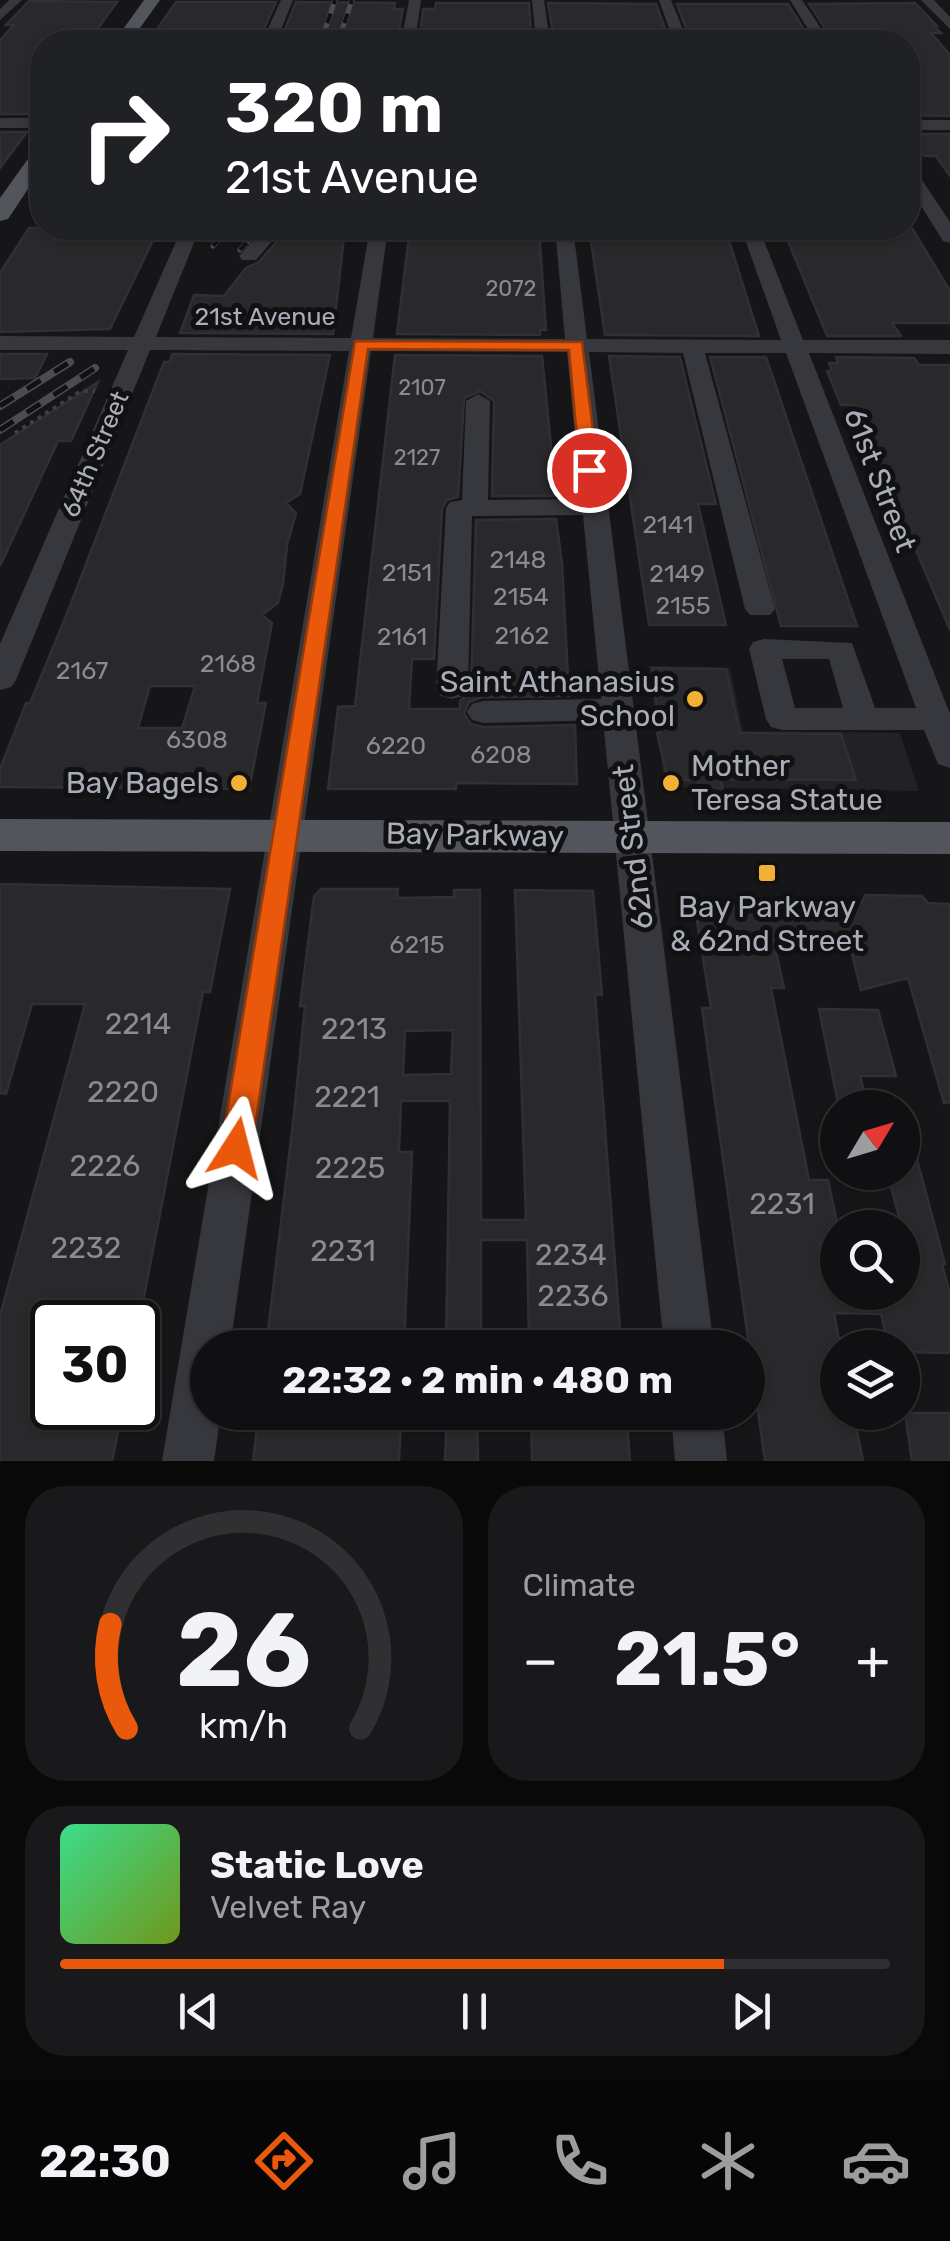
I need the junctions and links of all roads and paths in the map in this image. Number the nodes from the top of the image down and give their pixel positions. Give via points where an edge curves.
1 (16, 0) edge
2 (152, 0) edge
3 (287, 0) edge
4 (414, 0) edge
5 (538, 0) edge
6 (665, 0) edge
7 (796, 0) edge
8 (927, 0) edge
9 (0, 16) edge
10 (950, 25) edge
11 (131, 30) edge
12 (274, 30) edge
13 (410, 30) edge
14 (542, 30) edge
15 (676, 30) edge
16 (816, 30) edge
17 (0, 123) edge
18 (30, 123) edge
19 (920, 125) edge
20 (950, 126) edge
21 (30, 171) edge
22 (920, 195) edge
23 (0, 214) edge
24 (950, 237) edge
25 (186, 240) edge
26 (263, 240) edge
27 (377, 240) edge
28 (565, 240) edge
29 (755, 240) edge
30 (249, 256) dead end
31 (0, 343) edge
32 (142, 344) junction
33 (360, 344) junction
34 (577, 346) junction
35 (692, 346) junction
36 (795, 346) junction
37 (950, 347) edge
38 (103, 390) dead end
39 (478, 401) dead end
40 (15, 432) dead end
41 (475, 507) junction
42 (593, 507) junction
43 (760, 609) dead end
44 (0, 680) edge
45 (452, 689) dead end
46 (617, 709) junction
47 (483, 712) dead end
48 (935, 718) junction
49 (862, 719) junction
50 (950, 756) edge
51 (285, 833) junction
52 (0, 834) edge
53 (633, 836) junction
54 (950, 838) edge
55 (687, 1330) edge
56 (698, 1430) edge
57 (188, 1461) edge
58 (701, 1461) edge

1 - 9 street
2 - 11 main road
3 - 12 street
4 - 13 street
5 - 14 street
6 - 15 street
7 - 16 street
8 - 10 street
17 - 18 street
19 - 20 street
21 - 23 main road
22 - 24 street
25 - 32 street, 64th Street
26 - 30 street
27 - 33 street
28 - 34 street, 62nd Street
29 - 36 street, 61st Street
31 - 32 street, 21st Avenue
32 - 33 street, 21st Avenue
32 - 44 street, 64th Street
33 - 34 street, 21st Avenue
33 - 51 street
34 - 35 street, 21st Avenue
34 - 42 street, 62nd Street
35 - 36 street, 21st Avenue
35 - 43 street
36 - 37 street, 21st Avenue
36 - 48 street, 61st Street
38 - 40 path via 81,391
39 - 41 street
41 - 42 street
41 - 45 street via 459,508
42 - 46 street, 62nd Street
46 - 47 street
46 - 53 street, 62nd Street
48 - 49 street
48 - 50 street, 61st Street
49 - 49 street via 782,719 764,649 841,650
51 - 52 main road, Bay Parkway
51 - 53 main road, Bay Parkway
51 - 57 street
53 - 54 main road, Bay Parkway
53 - 55 street, 62nd Street
56 - 58 street

